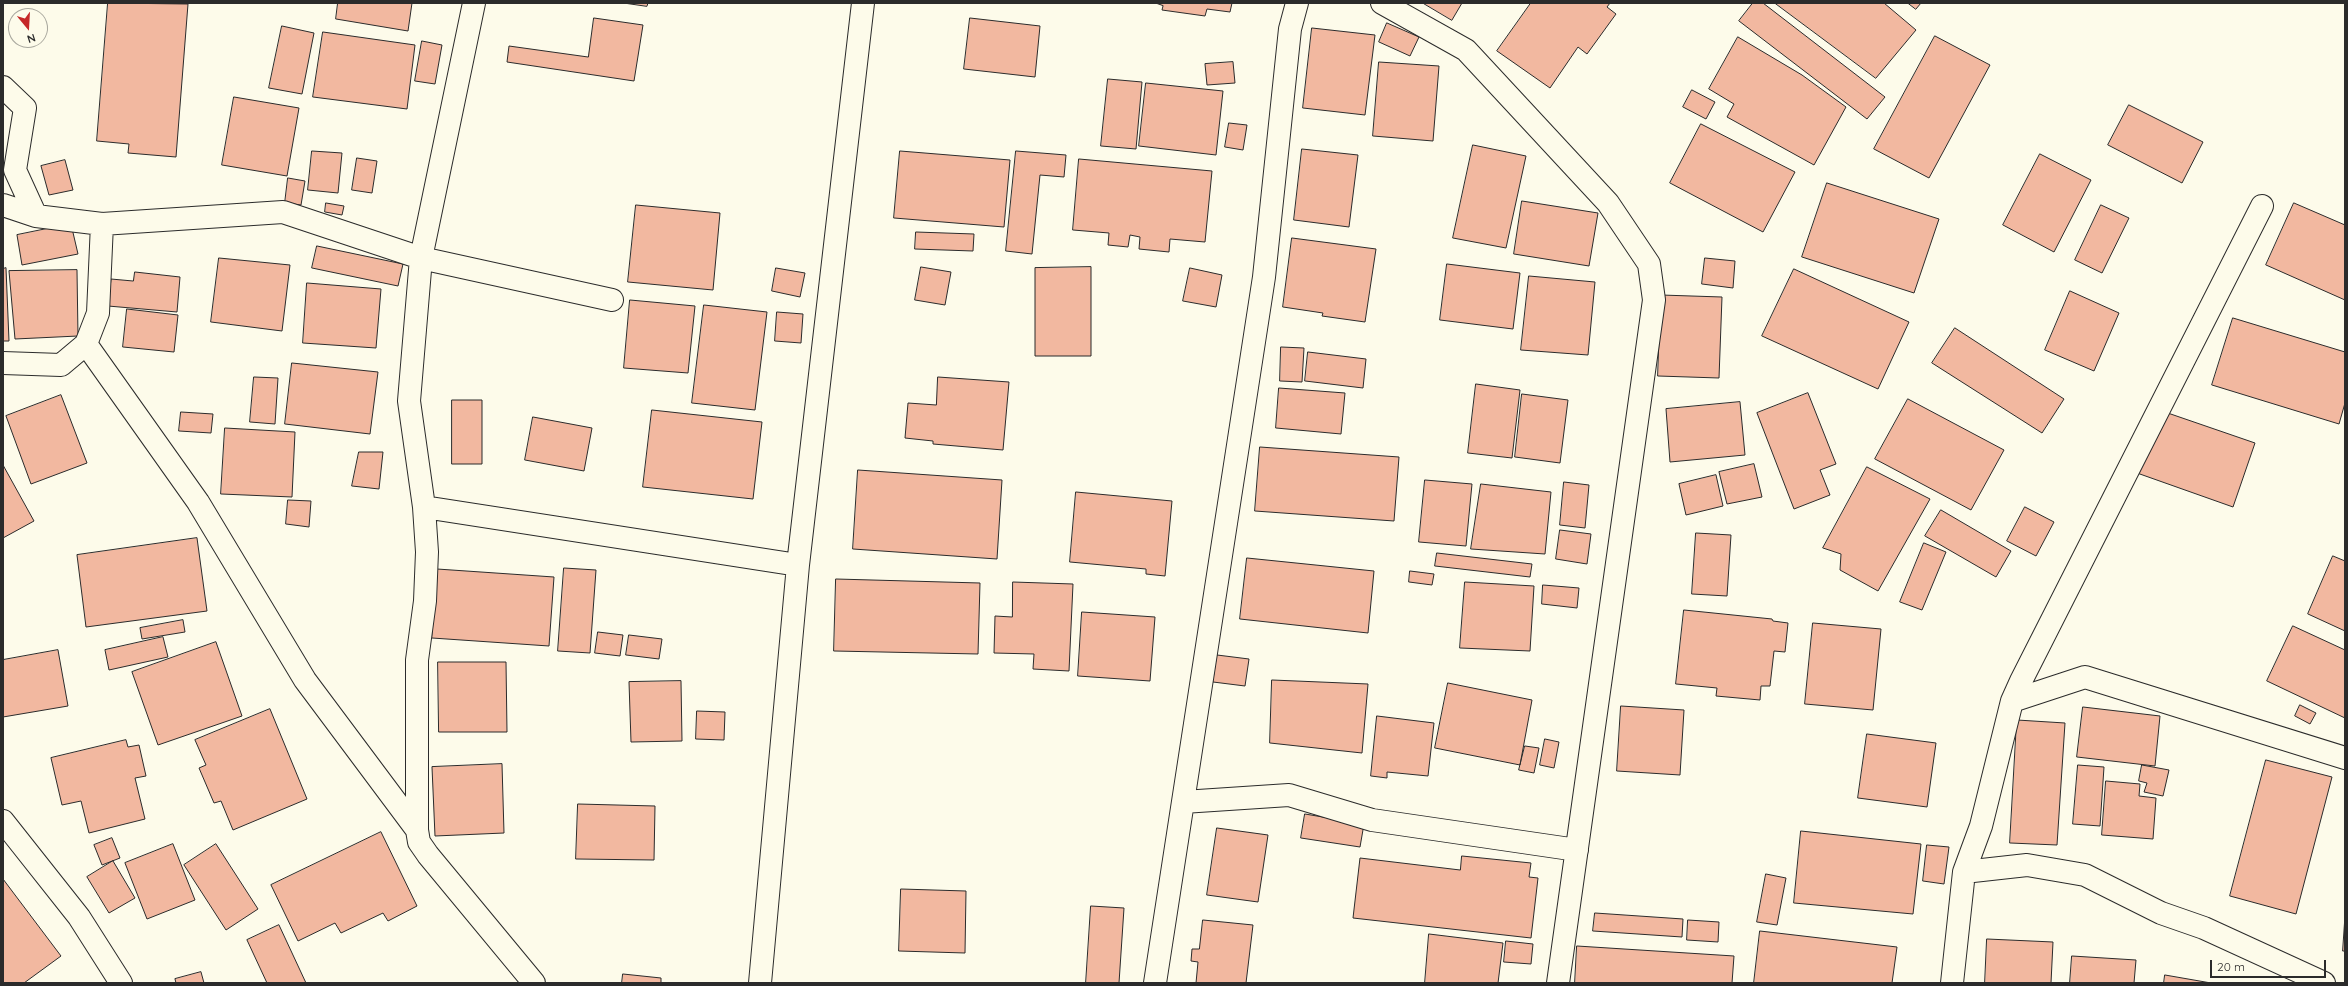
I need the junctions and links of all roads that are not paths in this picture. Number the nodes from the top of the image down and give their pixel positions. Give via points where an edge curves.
1 (474, 3) edge
2 (863, 3) edge
3 (1297, 3) edge
4 (1382, 3) edge
5 (3, 87) edge
6 (3, 205) edge
7 (2262, 206) dead end
8 (36, 216) junction
9 (102, 224) junction
10 (421, 258) junction
11 (612, 300) dead end
12 (86, 344) junction
13 (3, 363) edge
14 (424, 507) junction
15 (798, 565) junction
16 (2012, 701) junction
17 (2345, 758) edge
18 (1183, 802) junction
19 (3, 821) edge
20 (417, 830) junction
21 (1577, 850) junction
22 (1964, 872) junction
23 (121, 983) edge
24 (534, 983) edge
25 (760, 983) edge
26 (1155, 983) edge
27 (1558, 983) edge
28 (1952, 983) edge
29 (2324, 983) edge

1 - 10 street
2 - 15 street
3 - 18 street via 1290,29 1264,277
4 - 21 street via 1466,50 1608,203 1649,264 1654,300
5 - 8 street via 25,108 15,170
6 - 8 street
7 - 16 street
8 - 9 street
9 - 10 street via 283,212
9 - 12 street via 98,313
10 - 11 street
10 - 14 street via 409,401
12 - 13 street via 62,365
12 - 20 street via 198,502 305,680
14 - 15 street
14 - 20 street via 427,552 425,601 417,660
15 - 25 street
16 - 17 street via 2085,677
16 - 22 street via 1981,826
18 - 21 street via 1289,795 1372,820
18 - 26 street
19 - 23 street via 79,918
20 - 24 street via 419,842 428,855
21 - 27 street
22 - 28 street
22 - 29 street via 2027,865 2085,875 2161,913 2204,928

